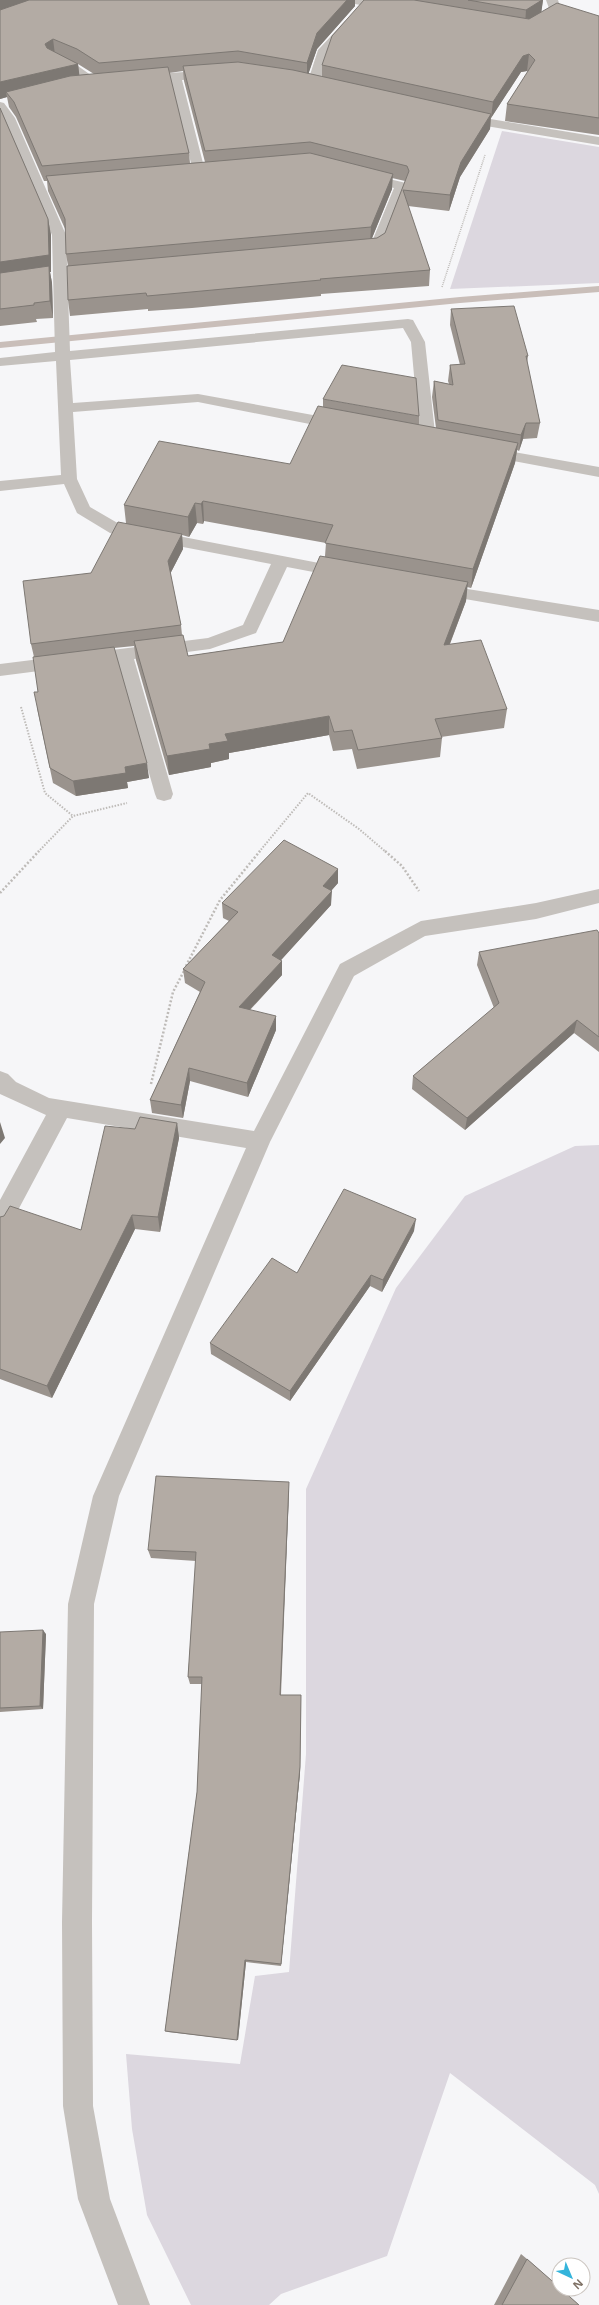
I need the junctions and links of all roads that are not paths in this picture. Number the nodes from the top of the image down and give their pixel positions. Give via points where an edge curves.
1 (349, 0) edge
2 (552, 0) edge
3 (366, 3) junction
4 (405, 10) edge
5 (556, 12) junction
6 (570, 17) edge
7 (527, 30) edge
8 (54, 60) edge
9 (225, 73) edge
10 (175, 76) junction
11 (127, 80) edge
12 (300, 81) edge
13 (111, 82) edge
14 (96, 83) junction
15 (313, 84) junction
16 (78, 85) edge
17 (328, 88) edge
18 (4, 104) edge
19 (503, 112) edge
20 (449, 116) edge
21 (496, 125) junction
22 (599, 141) edge
23 (215, 170) edge
24 (200, 172) junction
25 (184, 173) edge
26 (348, 173) edge
27 (345, 251) edge
28 (66, 276) junction
29 (45, 278) edge
30 (62, 356) junction
31 (0, 362) edge
32 (66, 408) junction
33 (351, 427) edge
34 (412, 439) edge
35 (428, 442) junction
36 (443, 444) edge
37 (475, 450) edge
38 (599, 472) edge
39 (69, 479) junction
40 (0, 486) edge
41 (281, 561) junction
42 (357, 575) edge
43 (419, 586) edge
44 (599, 616) edge
45 (124, 654) junction
46 (0, 670) edge
47 (164, 794) road end
48 (599, 896) edge
49 (0, 1080) edge
50 (61, 1108) junction
51 (260, 1141) junction
52 (0, 1222) edge
53 (134, 2305) edge

1 - 3 street
2 - 5 street
3 - 4 street
3 - 15 street via 324,50
5 - 6 street
5 - 7 street
8 - 14 street
9 - 10 street
10 - 11 street
10 - 24 street
12 - 15 street
13 - 14 street
14 - 16 street
15 - 17 street
18 - 28 street via 44,186 59,235
19 - 21 street
20 - 21 street
21 - 22 street
23 - 24 street
24 - 25 street
26 - 27 street via 401,186 376,248
28 - 29 street
28 - 30 street via 61,324
30 - 31 street
30 - 32 street
30 - 35 street via 408,323 418,342
32 - 33 street via 198,398
32 - 39 street
34 - 35 street
35 - 36 street
37 - 38 street
39 - 40 street
39 - 41 street via 83,510 116,529
41 - 42 street
41 - 45 street via 250,629 210,643
43 - 44 street
45 - 46 street
45 - 47 street
48 - 51 street via 536,911 421,929 347,970
49 - 50 street via 8,1088 46,1106
50 - 51 street
50 - 52 street
51 - 53 street via 106,1496 81,1604 77,1922 78,2106 94,2199

